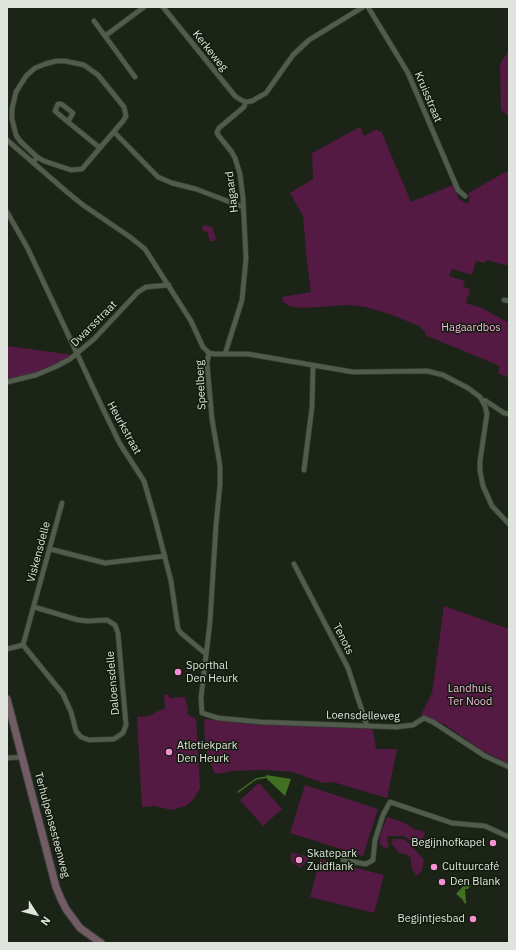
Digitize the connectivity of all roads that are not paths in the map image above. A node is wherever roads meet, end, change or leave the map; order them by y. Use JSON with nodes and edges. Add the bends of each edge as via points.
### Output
{"nodes":[{"id":1,"x":144,"y":7,"type":"edge"},
{"id":2,"x":163,"y":7,"type":"edge"},
{"id":3,"x":363,"y":7,"type":"edge"},
{"id":4,"x":368,"y":7,"type":"edge"},
{"id":5,"x":94,"y":21,"type":"dead end"},
{"id":6,"x":105,"y":36,"type":"junction"},
{"id":7,"x":135,"y":77,"type":"dead end"},
{"id":8,"x":246,"y":102,"type":"junction"},
{"id":9,"x":68,"y":122,"type":"dead end"},
{"id":10,"x":114,"y":132,"type":"junction"},
{"id":11,"x":7,"y":140,"type":"edge"},
{"id":12,"x":100,"y":148,"type":"junction"},
{"id":13,"x":32,"y":152,"type":"junction"},
{"id":14,"x":37,"y":157,"type":"junction"},
{"id":15,"x":27,"y":158,"type":"junction"},
{"id":16,"x":33,"y":163,"type":"junction"},
{"id":17,"x":465,"y":196,"type":"dead end"},
{"id":18,"x":243,"y":207,"type":"junction"},
{"id":19,"x":7,"y":212,"type":"edge"},
{"id":20,"x":169,"y":285,"type":"junction"},
{"id":21,"x":209,"y":353,"type":"junction"},
{"id":22,"x":77,"y":354,"type":"junction"},
{"id":23,"x":225,"y":354,"type":"junction"},
{"id":24,"x":313,"y":366,"type":"junction"},
{"id":25,"x":7,"y":382,"type":"edge"},
{"id":26,"x":482,"y":400,"type":"junction"},
{"id":27,"x":509,"y":414,"type":"edge"},
{"id":28,"x":304,"y":470,"type":"dead end"},
{"id":29,"x":62,"y":503,"type":"dead end"},
{"id":30,"x":509,"y":524,"type":"edge"},
{"id":31,"x":50,"y":549,"type":"junction"},
{"id":32,"x":165,"y":556,"type":"junction"},
{"id":33,"x":294,"y":564,"type":"dead end"},
{"id":34,"x":34,"y":607,"type":"junction"},
{"id":35,"x":23,"y":645,"type":"junction"},
{"id":36,"x":7,"y":649,"type":"edge"},
{"id":37,"x":206,"y":654,"type":"junction"},
{"id":38,"x":7,"y":699,"type":"edge"},
{"id":39,"x":202,"y":713,"type":"joint"},
{"id":40,"x":367,"y":726,"type":"junction"},
{"id":41,"x":22,"y":757,"type":"junction"},
{"id":42,"x":7,"y":758,"type":"edge"},
{"id":43,"x":509,"y":767,"type":"edge"},
{"id":44,"x":509,"y":837,"type":"edge"},
{"id":45,"x":343,"y":860,"type":"dead end"},
{"id":46,"x":100,"y":943,"type":"edge"}],
"edges":[{"from":1,"to":6,"type":"street"},
{"from":2,"to":8,"type":"street","name":"Kerkeweg","via":[[235,96]]},
{"from":3,"to":8,"type":"street","name":"Hagaard","via":[[309,40],[293,55],[266,93],[252,102]]},
{"from":4,"to":17,"type":"street","name":"Kruisstraat","via":[[408,73],[458,190]]},
{"from":5,"to":6,"type":"street"},
{"from":6,"to":7,"type":"street"},
{"from":8,"to":18,"type":"street","name":"Hagaard","via":[[244,107],[217,132],[238,166]]},
{"from":9,"to":12,"type":"street"},
{"from":10,"to":12,"type":"street"},
{"from":10,"to":13,"type":"street","via":[[124,120],[125,110],[102,81],[84,65],[56,61],[40,66],[26,76],[13,101],[12,118],[16,135]]},
{"from":10,"to":18,"type":"street","via":[[158,177]]},
{"from":11,"to":15,"type":"street","name":"Speelberg"},
{"from":12,"to":14,"type":"street","via":[[82,169],[77,170],[52,164]]},
{"from":13,"to":14,"type":"street"},
{"from":13,"to":15,"type":"street"},
{"from":14,"to":16,"type":"street"},
{"from":15,"to":16,"type":"street","name":"Speelberg"},
{"from":16,"to":20,"type":"street","name":"Speelberg","via":[[83,205],[138,243],[151,257]]},
{"from":18,"to":23,"type":"street","name":"Hagaard","via":[[246,260],[244,287]]},
{"from":19,"to":22,"type":"street","name":"Heurkstraat","via":[[28,249]]},
{"from":20,"to":21,"type":"street","name":"Speelberg","via":[[203,347]]},
{"from":20,"to":22,"type":"street","name":"Dwarsstraat","via":[[146,287],[138,292]]},
{"from":21,"to":23,"type":"street"},
{"from":21,"to":37,"type":"street","name":"Speelberg","via":[[207,362],[220,485]]},
{"from":22,"to":25,"type":"street","name":"Dwarsstraat","via":[[36,375]]},
{"from":22,"to":32,"type":"street","name":"Heurkstraat","via":[[120,444],[144,482]]},
{"from":23,"to":24,"type":"street","via":[[248,354]]},
{"from":24,"to":26,"type":"street","via":[[353,372],[427,371],[460,383],[475,392]]},
{"from":24,"to":28,"type":"street","via":[[312,407]]},
{"from":26,"to":27,"type":"street"},
{"from":26,"to":30,"type":"street","via":[[487,414],[480,461],[483,486],[492,506]]},
{"from":29,"to":31,"type":"street","name":"Viskensdelle"},
{"from":31,"to":32,"type":"street","via":[[104,563]]},
{"from":31,"to":34,"type":"street","name":"Viskensdelle"},
{"from":32,"to":37,"type":"street","name":"Heurkstraat","via":[[173,588],[178,629]]},
{"from":33,"to":40,"type":"street","name":"Tenots","via":[[348,668]]},
{"from":34,"to":35,"type":"street"},
{"from":34,"to":35,"type":"street","name":"Daloensdelle","via":[[78,620],[107,620],[115,624],[126,724],[123,733],[114,739],[89,740],[81,737],[76,731],[63,694]]},
{"from":35,"to":36,"type":"street"},
{"from":37,"to":39,"type":"street","name":"Speelberg"},
{"from":38,"to":41,"type":"main road","name":"Terhulpensesteenweg"},
{"from":39,"to":40,"type":"street","name":"Loensdelleweg","via":[[218,718],[261,722]]},
{"from":40,"to":43,"type":"street","name":"Loensdelleweg","via":[[408,726],[426,718],[485,756]]},
{"from":41,"to":42,"type":"street"},
{"from":41,"to":46,"type":"main road","name":"Terhulpensesteenweg","via":[[61,899],[80,928]]},
{"from":44,"to":45,"type":"street","via":[[485,826],[452,823],[390,802],[382,815],[373,860],[366,864]]}]}
